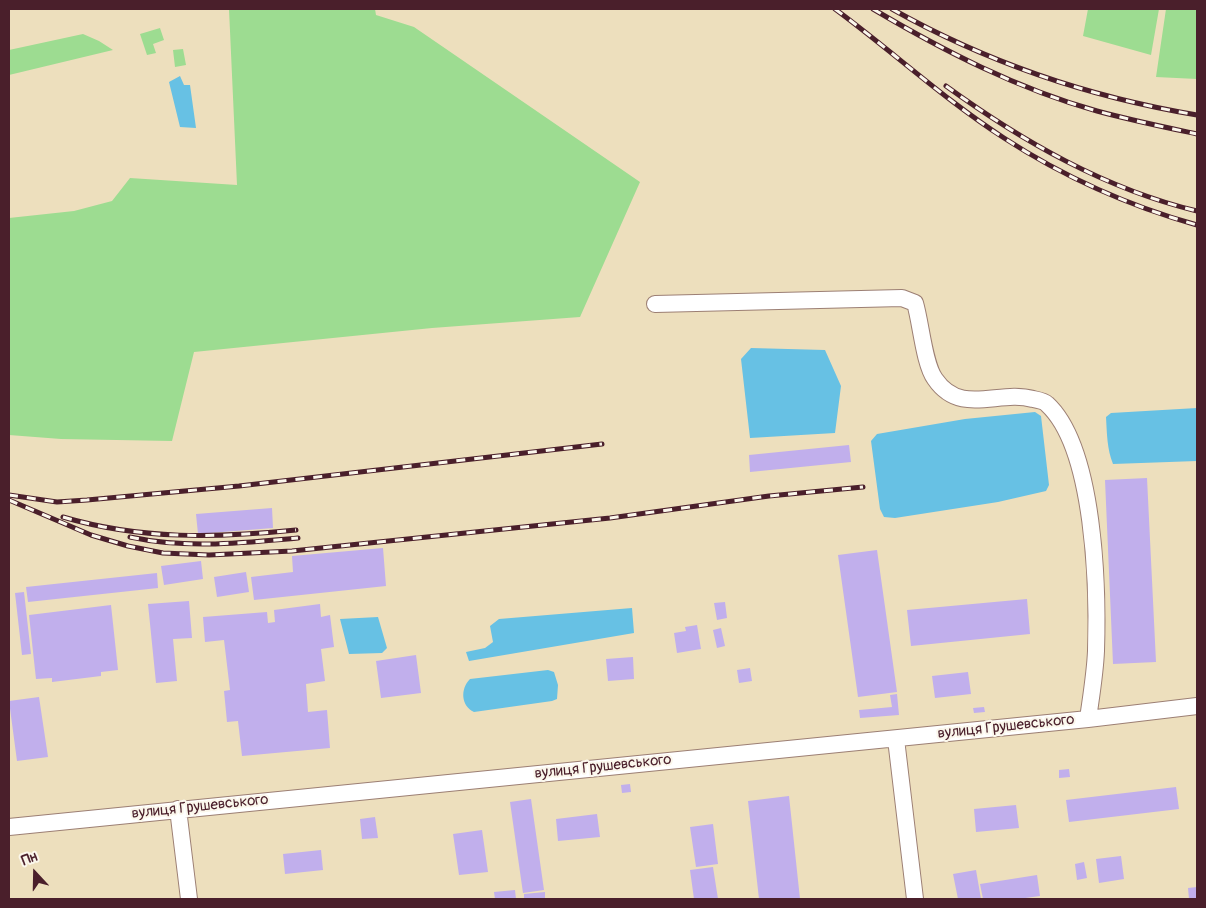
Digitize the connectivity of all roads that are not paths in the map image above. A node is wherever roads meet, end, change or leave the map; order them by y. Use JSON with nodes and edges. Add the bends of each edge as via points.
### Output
{"nodes":[{"id":1,"x":655,"y":304,"type":"dead end"},
{"id":2,"x":1197,"y":706,"type":"edge"},
{"id":3,"x":1088,"y":719,"type":"junction"},
{"id":4,"x":896,"y":738,"type":"junction"},
{"id":5,"x":178,"y":809,"type":"junction"},
{"id":6,"x":9,"y":827,"type":"edge"},
{"id":7,"x":188,"y":899,"type":"edge"},
{"id":8,"x":915,"y":899,"type":"edge"}],
"edges":[{"from":1,"to":3,"type":"street","via":[[902,298],[915,303],[934,379],[951,396],[974,400],[1025,396],[1046,403],[1060,420],[1075,451],[1087,494],[1096,652]]},
{"from":2,"to":3,"type":"street","name":"вулиця Грушевського"},
{"from":3,"to":4,"type":"street","name":"вулиця Грушевського"},
{"from":4,"to":5,"type":"street","name":"вулиця Грушевського"},
{"from":4,"to":8,"type":"street"},
{"from":5,"to":6,"type":"street","name":"вулиця Грушевського"},
{"from":5,"to":7,"type":"street"}]}
